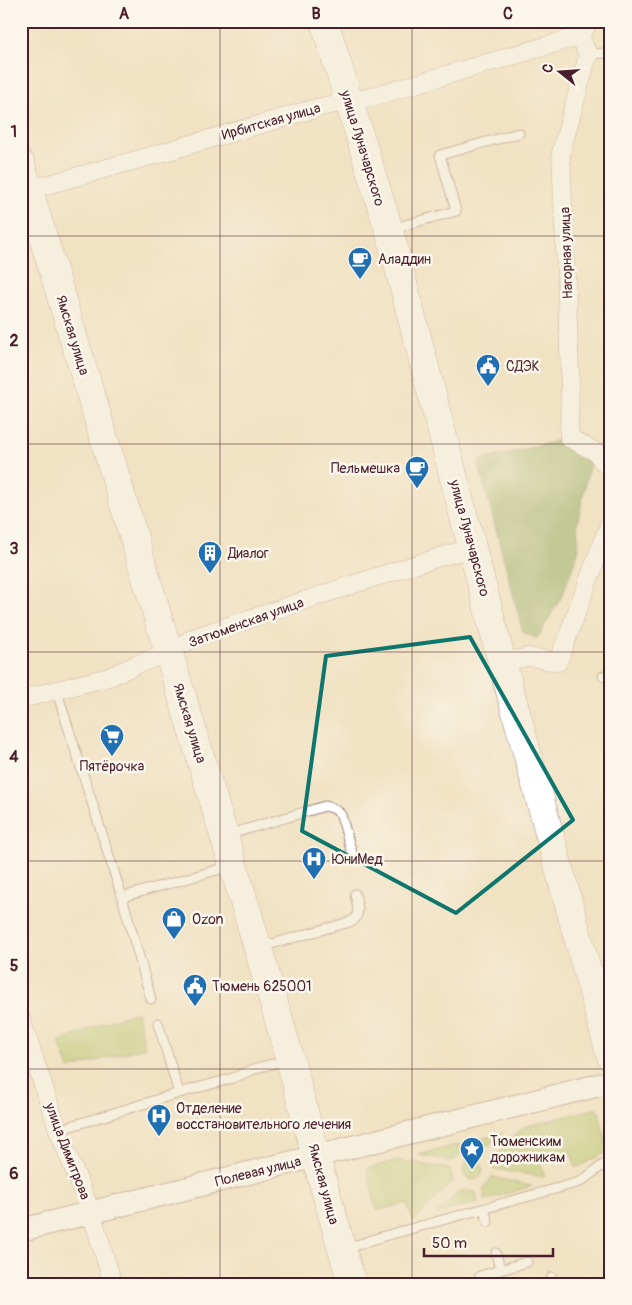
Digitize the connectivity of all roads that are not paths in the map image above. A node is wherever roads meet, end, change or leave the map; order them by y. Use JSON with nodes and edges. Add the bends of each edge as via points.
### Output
{"nodes":[{"id":1,"x":324,"y":21,"type":"edge"},
{"id":2,"x":590,"y":21,"type":"edge"},
{"id":3,"x":580,"y":36,"type":"junction"},
{"id":4,"x":611,"y":52,"type":"edge"},
{"id":5,"x":588,"y":56,"type":"junction"},
{"id":6,"x":348,"y":101,"type":"junction"},
{"id":7,"x":519,"y":133,"type":"dead end"},
{"id":8,"x":21,"y":164,"type":"edge"},
{"id":9,"x":25,"y":190,"type":"edge"},
{"id":10,"x":389,"y":230,"type":"junction"},
{"id":11,"x":611,"y":472,"type":"edge"},
{"id":12,"x":611,"y":520,"type":"edge"},
{"id":13,"x":472,"y":548,"type":"junction"},
{"id":14,"x":169,"y":652,"type":"junction"},
{"id":15,"x":502,"y":662,"type":"junction"},
{"id":16,"x":56,"y":689,"type":"junction"},
{"id":17,"x":21,"y":699,"type":"edge"},
{"id":18,"x":225,"y":836,"type":"junction"},
{"id":19,"x":354,"y":860,"type":"dead end"},
{"id":20,"x":233,"y":865,"type":"junction"},
{"id":21,"x":355,"y":894,"type":"dead end"},
{"id":22,"x":122,"y":897,"type":"junction"},
{"id":23,"x":258,"y":948,"type":"junction"},
{"id":24,"x":599,"y":972,"type":"edge"},
{"id":25,"x":151,"y":999,"type":"dead end"},
{"id":26,"x":21,"y":1019,"type":"edge"},
{"id":27,"x":158,"y":1023,"type":"dead end"},
{"id":28,"x":611,"y":1057,"type":"edge"},
{"id":29,"x":290,"y":1059,"type":"junction"},
{"id":30,"x":611,"y":1082,"type":"edge"},
{"id":31,"x":178,"y":1093,"type":"junction"},
{"id":32,"x":58,"y":1130,"type":"junction"},
{"id":33,"x":316,"y":1156,"type":"junction"},
{"id":34,"x":611,"y":1159,"type":"edge"},
{"id":35,"x":484,"y":1208,"type":"junction"},
{"id":36,"x":91,"y":1212,"type":"junction"},
{"id":37,"x":488,"y":1222,"type":"dead end"},
{"id":38,"x":21,"y":1230,"type":"edge"},
{"id":39,"x":342,"y":1250,"type":"junction"},
{"id":40,"x":496,"y":1253,"type":"dead end"},
{"id":41,"x":527,"y":1262,"type":"dead end"},
{"id":42,"x":500,"y":1270,"type":"junction"},
{"id":43,"x":113,"y":1284,"type":"edge"},
{"id":44,"x":352,"y":1284,"type":"edge"},
{"id":45,"x":477,"y":1284,"type":"edge"}],
"edges":[{"from":1,"to":6,"type":"main road","name":"улица Луначарского"},
{"from":2,"to":3,"type":"street"},
{"from":3,"to":5,"type":"street"},
{"from":3,"to":6,"type":"street","name":"Ирбитская улица"},
{"from":4,"to":5,"type":"lane"},
{"from":5,"to":11,"type":"street","name":"Нагорная улица","via":[[561,152],[570,372],[569,438],[596,452]]},
{"from":6,"to":9,"type":"street","name":"Ирбитская улица"},
{"from":6,"to":10,"type":"main road","name":"улица Луначарского"},
{"from":7,"to":10,"type":"lane","via":[[440,155],[456,211]]},
{"from":8,"to":9,"type":"main road","name":"Ямская улица"},
{"from":9,"to":14,"type":"main road","name":"Ямская улица"},
{"from":10,"to":13,"type":"main road","name":"улица Луначарского"},
{"from":12,"to":15,"type":"street","via":[[563,663],[529,657]]},
{"from":13,"to":14,"type":"street","name":"Затюменская улица","via":[[242,621],[193,638]]},
{"from":13,"to":15,"type":"main road","name":"улица Луначарского"},
{"from":14,"to":16,"type":"street","name":"Затюменская улица","via":[[109,677]]},
{"from":14,"to":18,"type":"main road","name":"Ямская улица"},
{"from":15,"to":24,"type":"main road","name":"улица Луначарского"},
{"from":16,"to":17,"type":"street","name":"Затюменская улица"},
{"from":16,"to":22,"type":"lane"},
{"from":18,"to":19,"type":"lane","via":[[325,806],[341,815]]},
{"from":18,"to":20,"type":"main road","name":"Ямская улица"},
{"from":20,"to":22,"type":"lane"},
{"from":20,"to":23,"type":"main road","name":"Ямская улица"},
{"from":21,"to":23,"type":"lane","via":[[359,911],[353,921]]},
{"from":22,"to":25,"type":"lane"},
{"from":23,"to":29,"type":"main road","name":"Ямская улица"},
{"from":24,"to":28,"type":"main road","name":"улица Луначарского"},
{"from":26,"to":32,"type":"street","name":"улица Димитрова"},
{"from":27,"to":31,"type":"lane"},
{"from":29,"to":31,"type":"lane"},
{"from":29,"to":33,"type":"main road","name":"Ямская улица"},
{"from":30,"to":33,"type":"street","name":"Полевая улица"},
{"from":31,"to":32,"type":"lane"},
{"from":32,"to":36,"type":"street","name":"улица Димитрова"},
{"from":33,"to":36,"type":"street","name":"Полевая улица"},
{"from":33,"to":39,"type":"main road","name":"Ямская улица"},
{"from":34,"to":35,"type":"lane","via":[[580,1182]]},
{"from":35,"to":37,"type":"lane"},
{"from":35,"to":39,"type":"lane"},
{"from":36,"to":38,"type":"street","name":"Полевая улица"},
{"from":36,"to":43,"type":"street","name":"улица Димитрова"},
{"from":39,"to":44,"type":"main road","name":"Ямская улица"},
{"from":40,"to":42,"type":"lane"},
{"from":41,"to":42,"type":"lane"},
{"from":42,"to":45,"type":"lane","via":[[480,1276]]}]}
